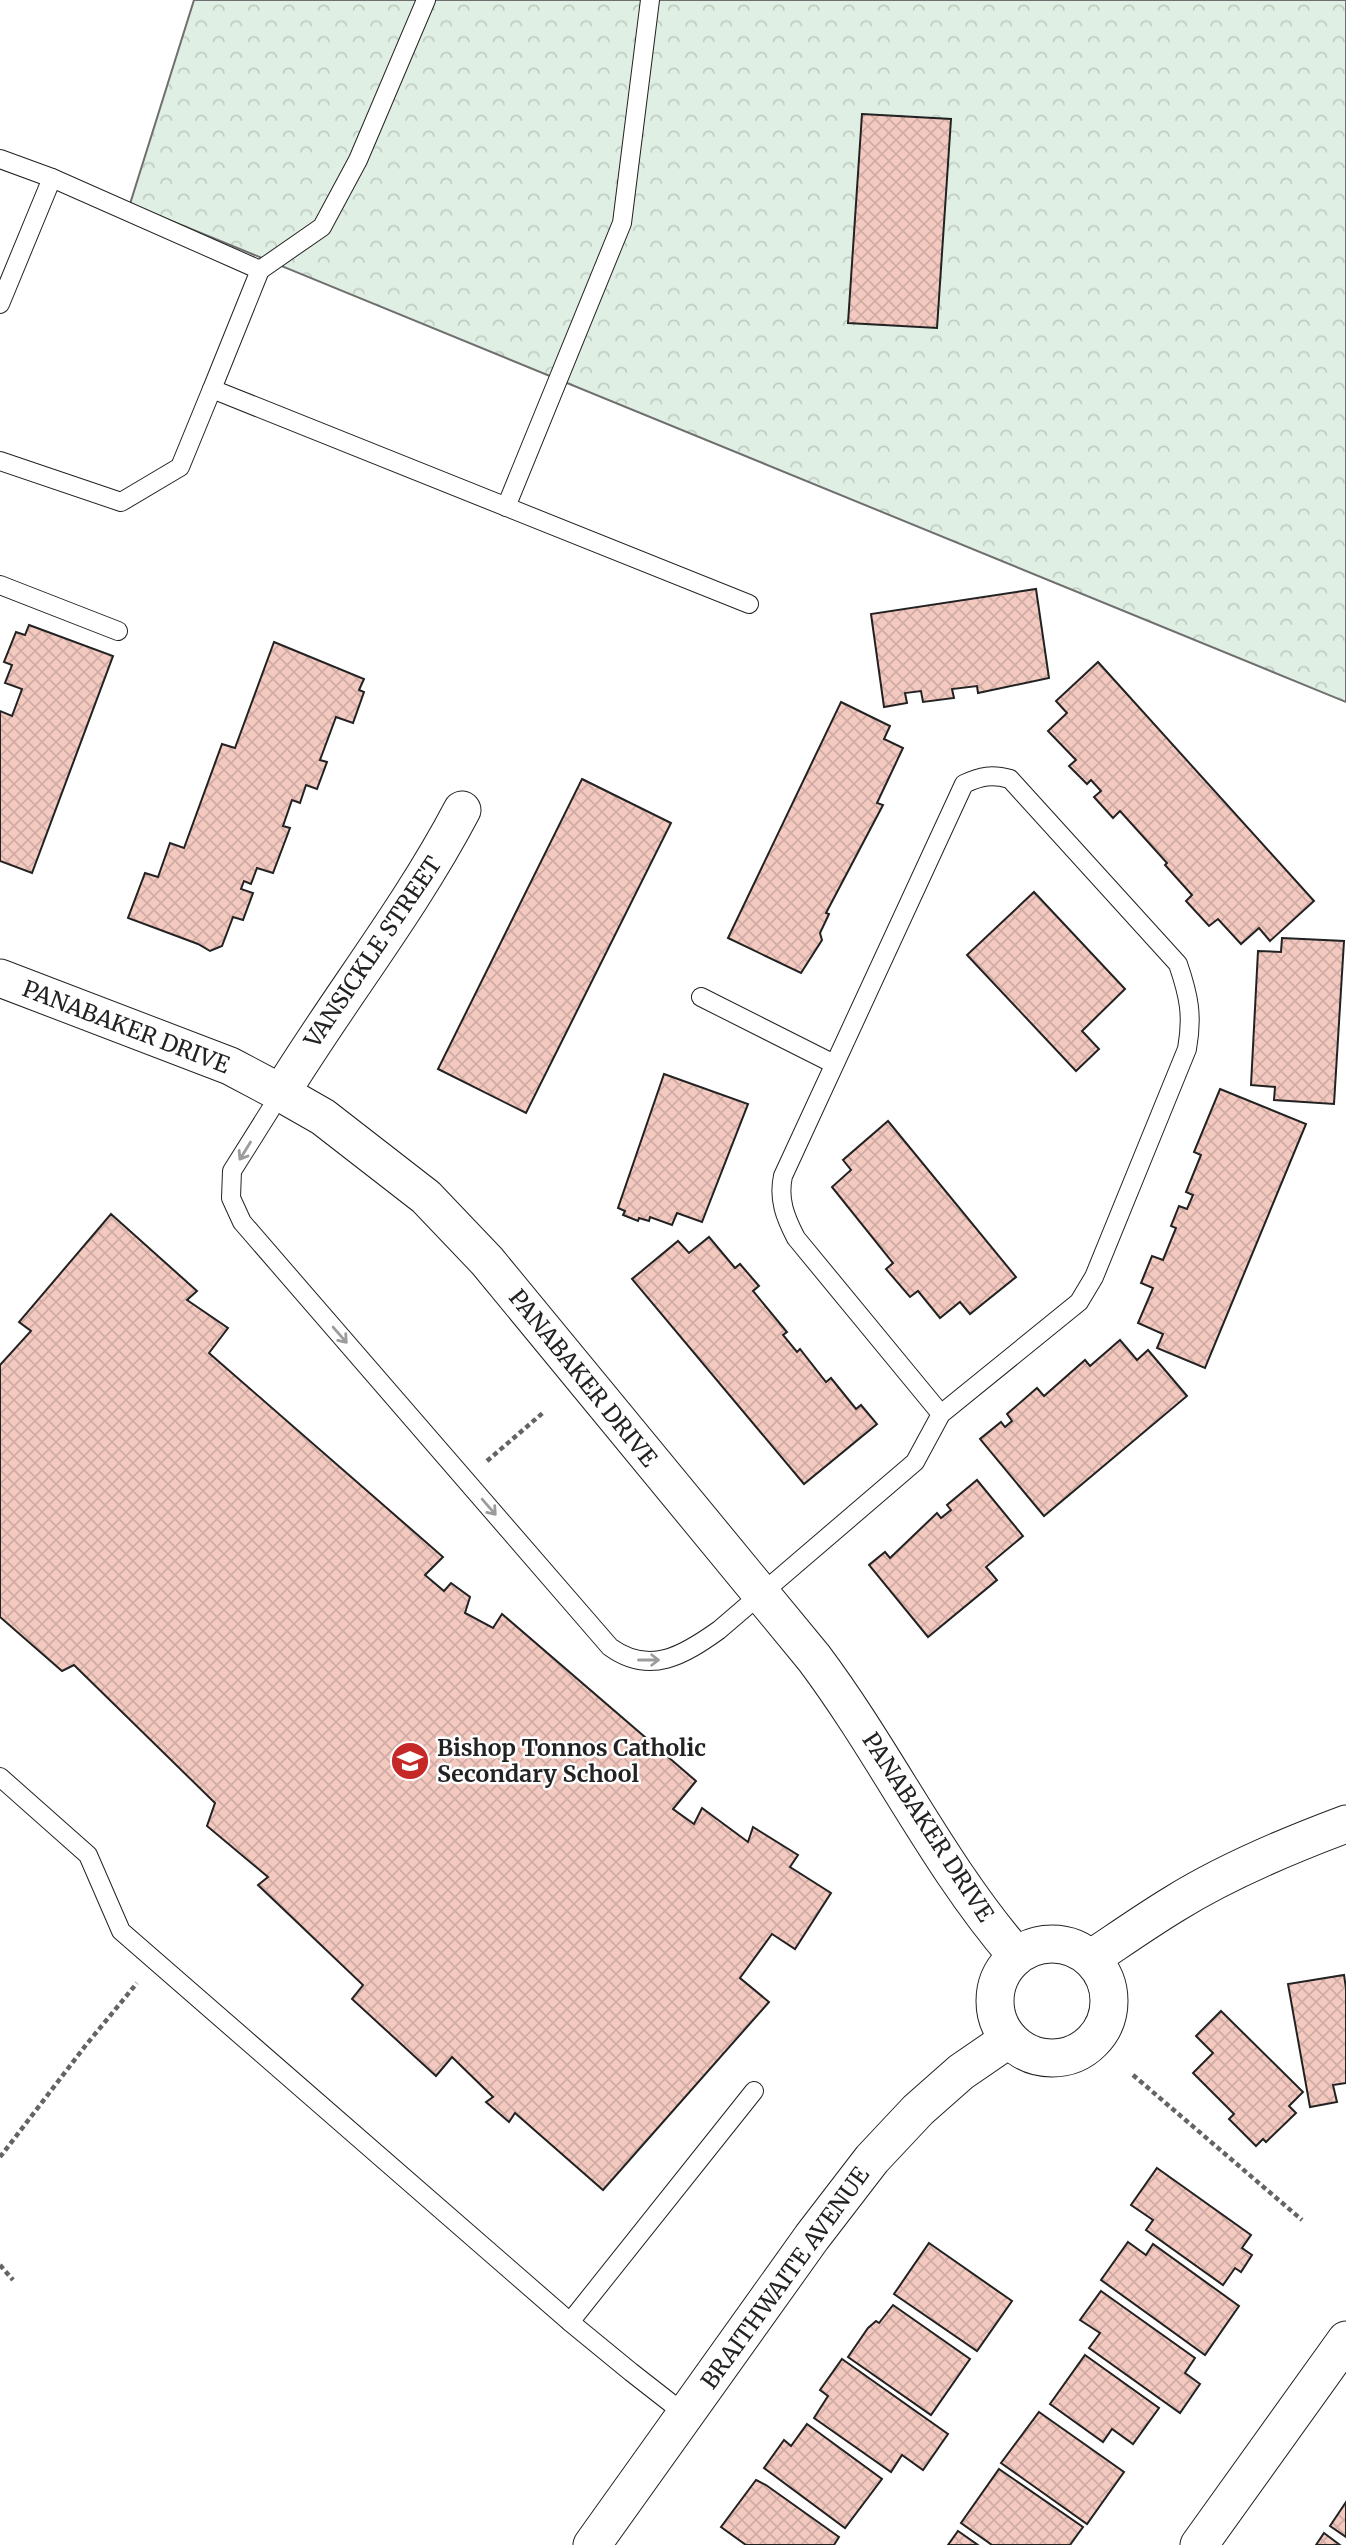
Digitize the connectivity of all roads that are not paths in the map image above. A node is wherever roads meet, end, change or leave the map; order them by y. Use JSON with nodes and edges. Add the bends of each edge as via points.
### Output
{"nodes":[{"id":1,"x":426,"y":0,"type":"edge"},
{"id":2,"x":650,"y":0,"type":"edge"},
{"id":3,"x":0,"y":159,"type":"edge"},
{"id":4,"x":52,"y":178,"type":"junction"},
{"id":5,"x":260,"y":270,"type":"junction"},
{"id":6,"x":0,"y":304,"type":"edge"},
{"id":7,"x":212,"y":389,"type":"junction"},
{"id":8,"x":0,"y":461,"type":"edge"},
{"id":9,"x":506,"y":507,"type":"junction"},
{"id":10,"x":0,"y":585,"type":"edge"},
{"id":11,"x":749,"y":604,"type":"dead end"},
{"id":12,"x":118,"y":631,"type":"dead end"},
{"id":13,"x":462,"y":810,"type":"dead end"},
{"id":14,"x":0,"y":978,"type":"edge"},
{"id":15,"x":701,"y":997,"type":"dead end"},
{"id":16,"x":834,"y":1064,"type":"junction"},
{"id":17,"x":281,"y":1093,"type":"junction"},
{"id":18,"x":941,"y":1414,"type":"junction"},
{"id":19,"x":761,"y":1593,"type":"junction"},
{"id":20,"x":0,"y":1777,"type":"edge"},
{"id":21,"x":1346,"y":1824,"type":"edge"},
{"id":22,"x":1016,"y":1955,"type":"junction"},
{"id":23,"x":1092,"y":1958,"type":"junction"},
{"id":24,"x":1009,"y":2039,"type":"junction"},
{"id":25,"x":754,"y":2091,"type":"dead end"},
{"id":26,"x":570,"y":2322,"type":"junction"},
{"id":27,"x":1346,"y":2340,"type":"edge"},
{"id":28,"x":686,"y":2415,"type":"junction"},
{"id":29,"x":592,"y":2545,"type":"edge"},
{"id":30,"x":1199,"y":2545,"type":"edge"}],
"edges":[{"from":1,"to":5,"type":"lane","via":[[358,160],[322,227]]},
{"from":2,"to":9,"type":"lane","via":[[622,223]]},
{"from":3,"to":4,"type":"lane"},
{"from":4,"to":5,"type":"lane"},
{"from":4,"to":6,"type":"lane"},
{"from":5,"to":7,"type":"lane"},
{"from":7,"to":8,"type":"lane","via":[[180,467],[121,502]]},
{"from":7,"to":9,"type":"lane"},
{"from":9,"to":11,"type":"lane"},
{"from":10,"to":12,"type":"lane"},
{"from":13,"to":17,"type":"street","name":"VANSICKLE STREET","via":[[435,861]]},
{"from":14,"to":17,"type":"street","name":"PANABAKER DRIVE","via":[[230,1066]]},
{"from":15,"to":16,"type":"lane"},
{"from":16,"to":18,"type":"lane","via":[[783,1176],[782,1210],[796,1238]]},
{"from":16,"to":18,"type":"lane","via":[[964,784],[980,777],[1010,779],[1165,948],[1178,964],[1187,991],[1192,1023],[1187,1049],[1094,1277],[1079,1302]]},
{"from":17,"to":19,"type":"street","name":"PANABAKER DRIVE","via":[[323,1117],[386,1164],[455,1225]]},
{"from":17,"to":19,"type":"lane","one_way":true,"via":[[232,1171],[231,1198],[242,1222],[610,1647],[640,1661],[666,1659],[691,1650]]},
{"from":18,"to":19,"type":"lane","via":[[915,1462]]},
{"from":19,"to":22,"type":"street","name":"PANABAKER DRIVE","via":[[845,1700],[982,1916]]},
{"from":20,"to":26,"type":"lane","via":[[89,1854],[121,1931]]},
{"from":21,"to":23,"type":"street","via":[[1240,1869],[1175,1903]]},
{"from":22,"to":23,"type":"street","via":[[1049,1943],[1066,1945]]},
{"from":22,"to":24,"type":"street","via":[[996,1987],[994,2005]]},
{"from":23,"to":24,"type":"street","via":[[1107,1982],[1110,2005],[1104,2026],[1090,2044],[1058,2059],[1023,2051]]},
{"from":24,"to":28,"type":"street","name":"BRAITHWAITE AVENUE","via":[[918,2110],[872,2159]]},
{"from":25,"to":26,"type":"lane"},
{"from":26,"to":28,"type":"lane"},
{"from":27,"to":30,"type":"street"},
{"from":28,"to":29,"type":"street","name":"BRAITHWAITE AVENUE"}]}
